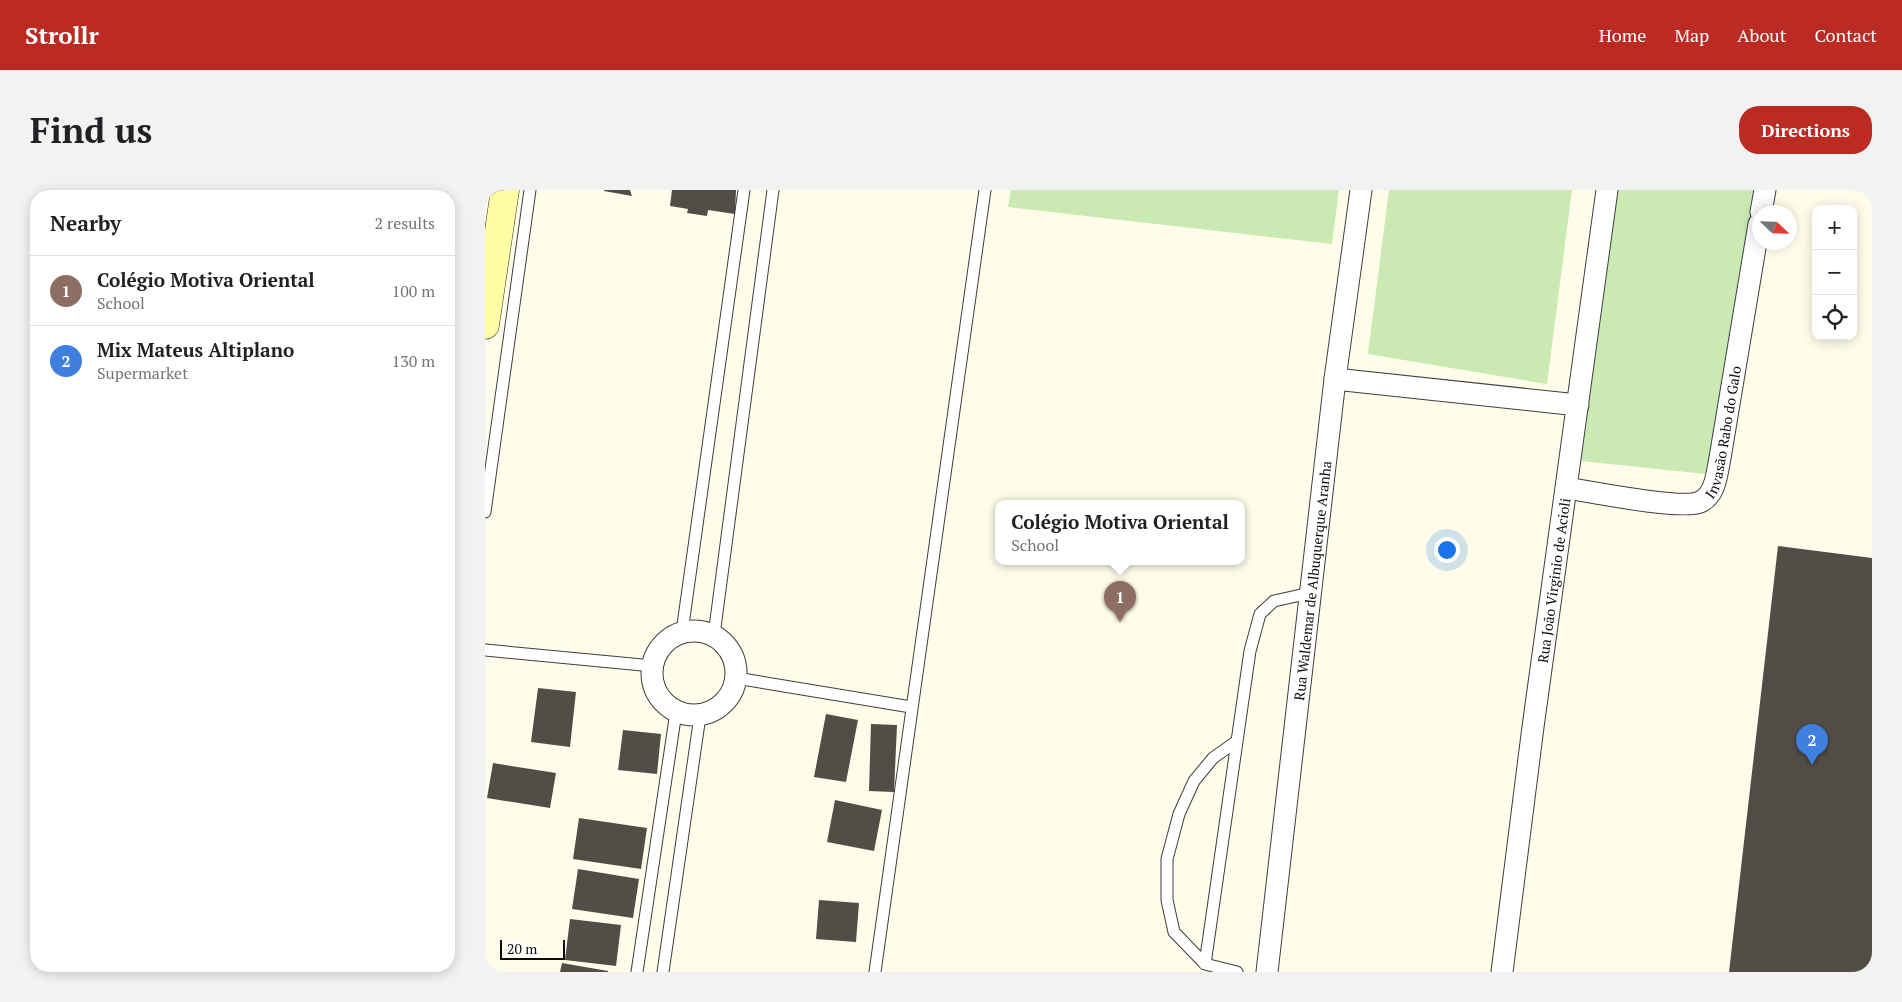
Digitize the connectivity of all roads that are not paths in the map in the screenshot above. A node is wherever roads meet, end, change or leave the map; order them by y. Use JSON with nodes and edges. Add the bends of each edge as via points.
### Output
{"nodes":[{"id":1,"x":505,"y":190,"type":"edge"},
{"id":2,"x":530,"y":190,"type":"edge"},
{"id":3,"x":744,"y":190,"type":"edge"},
{"id":4,"x":773,"y":190,"type":"edge"},
{"id":5,"x":985,"y":190,"type":"edge"},
{"id":6,"x":1361,"y":190,"type":"edge"},
{"id":7,"x":1607,"y":190,"type":"edge"},
{"id":8,"x":1765,"y":190,"type":"edge"},
{"id":9,"x":1762,"y":205,"type":"edge"},
{"id":10,"x":1755,"y":250,"type":"edge"},
{"id":11,"x":485,"y":324,"type":"edge"},
{"id":12,"x":1335,"y":379,"type":"junction"},
{"id":13,"x":1578,"y":405,"type":"junction"},
{"id":14,"x":1567,"y":488,"type":"junction"},
{"id":15,"x":485,"y":512,"type":"edge"},
{"id":16,"x":1310,"y":592,"type":"junction"},
{"id":17,"x":682,"y":632,"type":"junction"},
{"id":18,"x":714,"y":635,"type":"junction"},
{"id":19,"x":485,"y":650,"type":"edge"},
{"id":20,"x":653,"y":666,"type":"junction"},
{"id":21,"x":736,"y":678,"type":"junction"},
{"id":22,"x":911,"y":707,"type":"junction"},
{"id":23,"x":676,"y":712,"type":"junction"},
{"id":24,"x":700,"y":716,"type":"junction"},
{"id":25,"x":1237,"y":741,"type":"junction"},
{"id":26,"x":1205,"y":964,"type":"junction"},
{"id":27,"x":637,"y":972,"type":"edge"},
{"id":28,"x":663,"y":972,"type":"edge"},
{"id":29,"x":875,"y":972,"type":"edge"},
{"id":30,"x":1237,"y":972,"type":"edge"},
{"id":31,"x":1267,"y":972,"type":"edge"},
{"id":32,"x":1502,"y":972,"type":"edge"}],
"edges":[{"from":1,"to":11,"type":"main road"},
{"from":2,"to":15,"type":"lane"},
{"from":3,"to":17,"type":"lane"},
{"from":4,"to":18,"type":"lane"},
{"from":5,"to":22,"type":"lane"},
{"from":6,"to":12,"type":"street","name":"Rua Waldemar de Albuquerque Aranha"},
{"from":7,"to":13,"type":"street","name":"Rua João Virginio de Acioli"},
{"from":8,"to":9,"type":"street"},
{"from":10,"to":14,"type":"street","name":"Invasão Rabo do Galo","via":[[1715,485],[1709,495],[1701,502],[1689,504]]},
{"from":12,"to":13,"type":"street"},
{"from":12,"to":16,"type":"street","name":"Rua Waldemar de Albuquerque Aranha"},
{"from":13,"to":14,"type":"street","name":"Rua João Virginio de Acioli"},
{"from":14,"to":32,"type":"street","name":"Rua João Virginio de Acioli"},
{"from":16,"to":25,"type":"lane","via":[[1274,601],[1260,614],[1249,651]]},
{"from":16,"to":31,"type":"street","name":"Rua Waldemar de Albuquerque Aranha"},
{"from":17,"to":18,"type":"street"},
{"from":17,"to":20,"type":"street","via":[[663,645]]},
{"from":18,"to":21,"type":"street","via":[[734,658]]},
{"from":19,"to":20,"type":"lane"},
{"from":20,"to":23,"type":"street","via":[[657,693]]},
{"from":21,"to":22,"type":"lane"},
{"from":21,"to":24,"type":"street","via":[[733,692],[724,703]]},
{"from":22,"to":29,"type":"lane"},
{"from":23,"to":24,"type":"street"},
{"from":23,"to":27,"type":"lane"},
{"from":24,"to":28,"type":"lane"},
{"from":25,"to":26,"type":"lane"},
{"from":25,"to":26,"type":"lane","via":[[1213,758],[1194,781],[1179,814],[1167,859],[1167,900],[1174,932]]},
{"from":26,"to":30,"type":"lane"}]}
